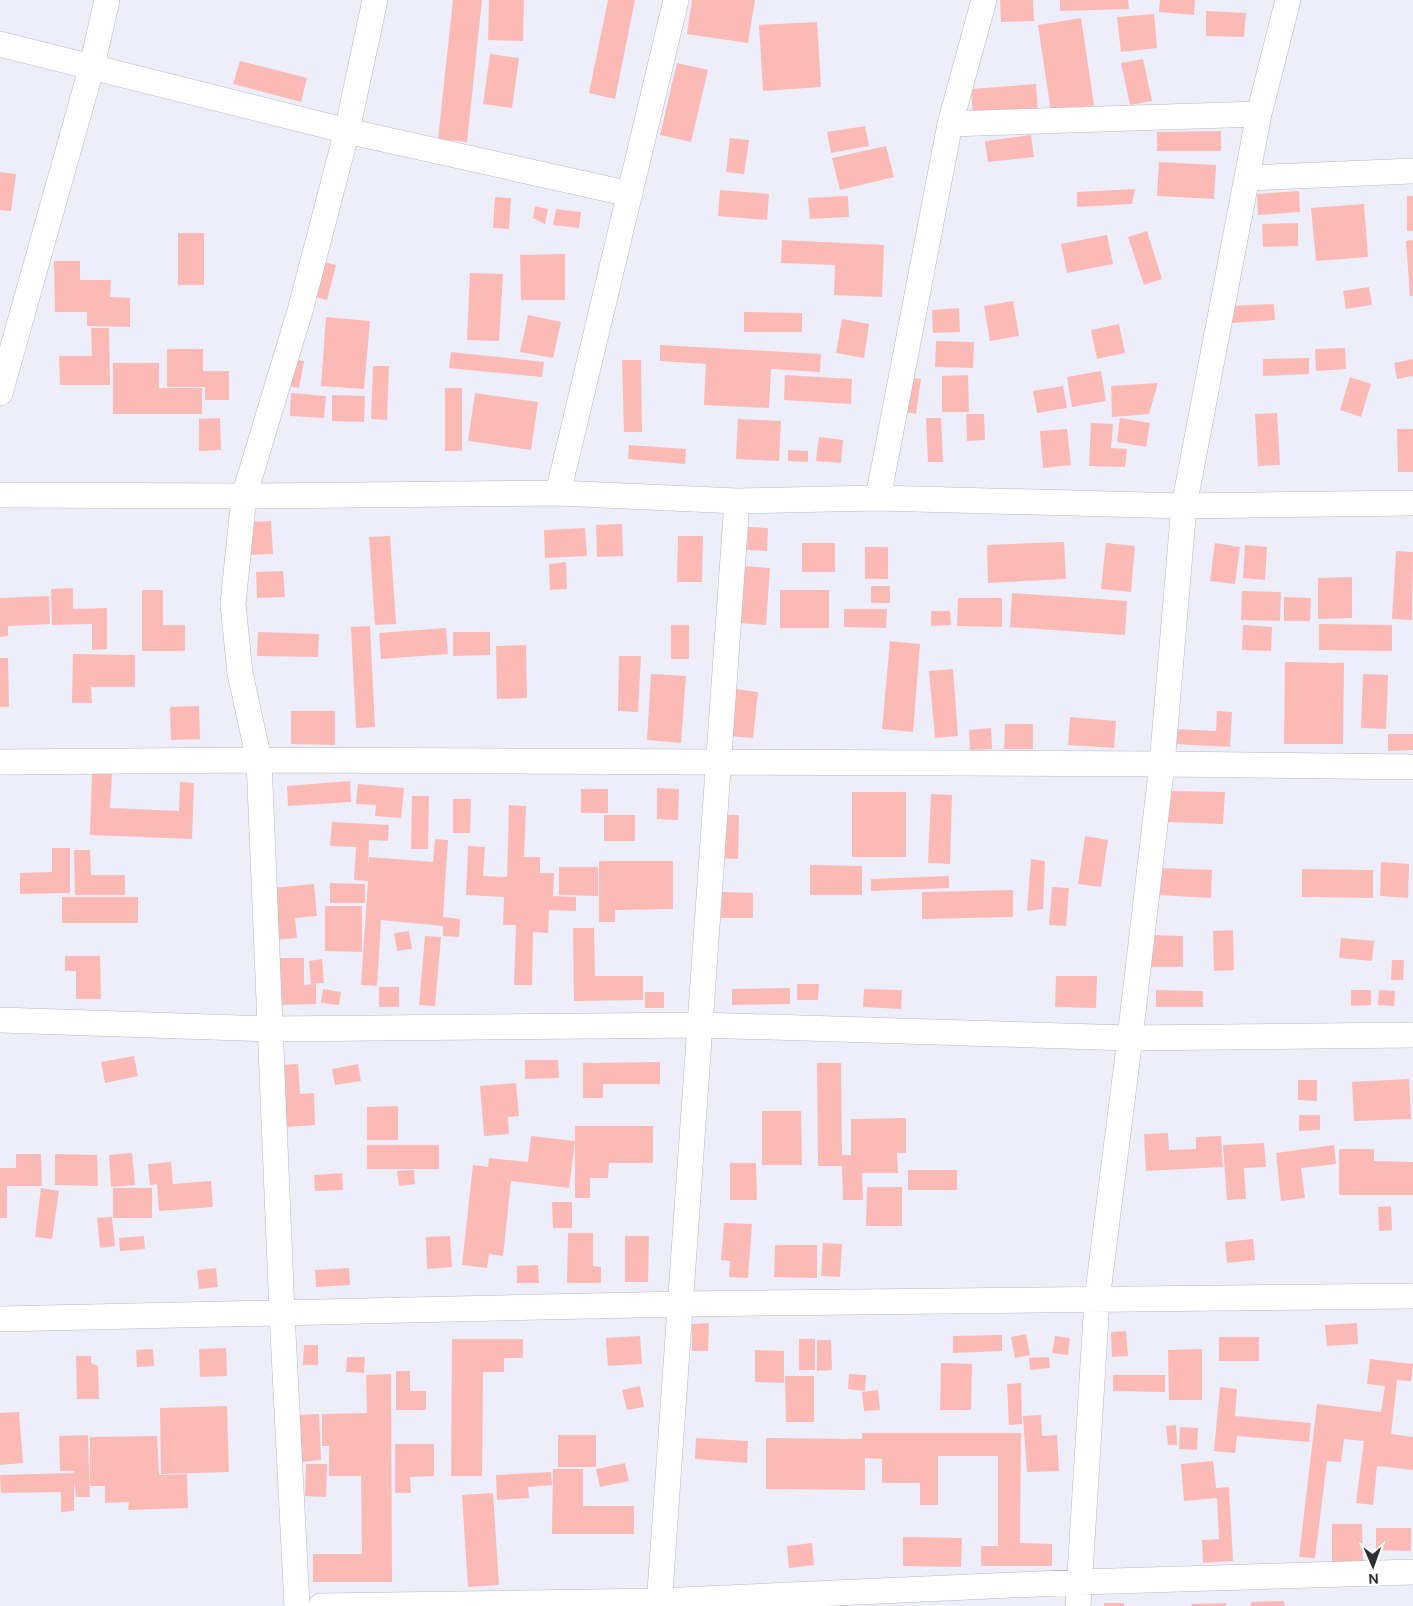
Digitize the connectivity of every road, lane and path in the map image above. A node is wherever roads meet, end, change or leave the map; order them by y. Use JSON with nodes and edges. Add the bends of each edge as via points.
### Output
{"nodes":[{"id":1,"x":106,"y":0,"type":"edge"},
{"id":2,"x":375,"y":0,"type":"edge"},
{"id":3,"x":676,"y":0,"type":"edge"},
{"id":4,"x":984,"y":0,"type":"edge"},
{"id":5,"x":1288,"y":0,"type":"edge"},
{"id":6,"x":0,"y":44,"type":"edge"},
{"id":7,"x":92,"y":66,"type":"junction"},
{"id":8,"x":1259,"y":114,"type":"junction"},
{"id":9,"x":950,"y":124,"type":"junction"},
{"id":10,"x":347,"y":131,"type":"junction"},
{"id":11,"x":1413,"y":171,"type":"edge"},
{"id":12,"x":1248,"y":178,"type":"junction"},
{"id":13,"x":630,"y":194,"type":"junction"},
{"id":14,"x":0,"y":394,"type":"edge"},
{"id":15,"x":558,"y":493,"type":"junction"},
{"id":16,"x":0,"y":495,"type":"edge"},
{"id":17,"x":244,"y":496,"type":"junction"},
{"id":18,"x":878,"y":498,"type":"junction"},
{"id":19,"x":737,"y":500,"type":"junction"},
{"id":20,"x":1413,"y":503,"type":"edge"},
{"id":21,"x":1184,"y":506,"type":"junction"},
{"id":22,"x":259,"y":760,"type":"junction"},
{"id":23,"x":0,"y":762,"type":"edge"},
{"id":24,"x":719,"y":762,"type":"junction"},
{"id":25,"x":1162,"y":764,"type":"junction"},
{"id":26,"x":1413,"y":767,"type":"edge"},
{"id":27,"x":0,"y":1020,"type":"edge"},
{"id":28,"x":701,"y":1025,"type":"junction"},
{"id":29,"x":270,"y":1028,"type":"junction"},
{"id":30,"x":1413,"y":1035,"type":"edge"},
{"id":31,"x":1130,"y":1038,"type":"junction"},
{"id":32,"x":1413,"y":1296,"type":"edge"},
{"id":33,"x":1097,"y":1300,"type":"junction"},
{"id":34,"x":681,"y":1304,"type":"junction"},
{"id":35,"x":282,"y":1313,"type":"junction"},
{"id":36,"x":0,"y":1319,"type":"edge"},
{"id":37,"x":1413,"y":1572,"type":"edge"},
{"id":38,"x":1079,"y":1594,"type":"edge"},
{"id":39,"x":659,"y":1603,"type":"edge"},
{"id":40,"x":297,"y":1606,"type":"edge"},
{"id":41,"x":321,"y":1606,"type":"edge"}],
"edges":[{"from":1,"to":7,"type":"street"},
{"from":2,"to":10,"type":"street"},
{"from":3,"to":13,"type":"street"},
{"from":4,"to":9,"type":"street"},
{"from":5,"to":8,"type":"street"},
{"from":6,"to":7,"type":"street"},
{"from":7,"to":10,"type":"street"},
{"from":7,"to":14,"type":"street"},
{"from":8,"to":9,"type":"street"},
{"from":8,"to":12,"type":"street"},
{"from":9,"to":18,"type":"street"},
{"from":10,"to":13,"type":"street"},
{"from":10,"to":17,"type":"street","via":[[300,311]]},
{"from":11,"to":12,"type":"street"},
{"from":12,"to":21,"type":"street"},
{"from":13,"to":15,"type":"street"},
{"from":15,"to":17,"type":"street"},
{"from":15,"to":19,"type":"street"},
{"from":16,"to":17,"type":"street"},
{"from":17,"to":22,"type":"street","via":[[233,604],[240,673]]},
{"from":18,"to":19,"type":"street"},
{"from":18,"to":21,"type":"street"},
{"from":19,"to":24,"type":"street"},
{"from":20,"to":21,"type":"street"},
{"from":21,"to":25,"type":"street"},
{"from":22,"to":23,"type":"street"},
{"from":22,"to":24,"type":"street"},
{"from":22,"to":29,"type":"street"},
{"from":24,"to":25,"type":"street"},
{"from":24,"to":28,"type":"street"},
{"from":25,"to":26,"type":"street"},
{"from":25,"to":31,"type":"street"},
{"from":27,"to":29,"type":"street"},
{"from":28,"to":29,"type":"street"},
{"from":28,"to":31,"type":"street"},
{"from":28,"to":34,"type":"street"},
{"from":29,"to":35,"type":"street"},
{"from":30,"to":31,"type":"street"},
{"from":31,"to":33,"type":"street"},
{"from":32,"to":33,"type":"street"},
{"from":33,"to":34,"type":"street"},
{"from":33,"to":38,"type":"street"},
{"from":34,"to":35,"type":"street"},
{"from":34,"to":39,"type":"street"},
{"from":35,"to":36,"type":"street"},
{"from":35,"to":40,"type":"street"},
{"from":37,"to":38,"type":"street"},
{"from":38,"to":39,"type":"street"},
{"from":39,"to":41,"type":"street"}]}
